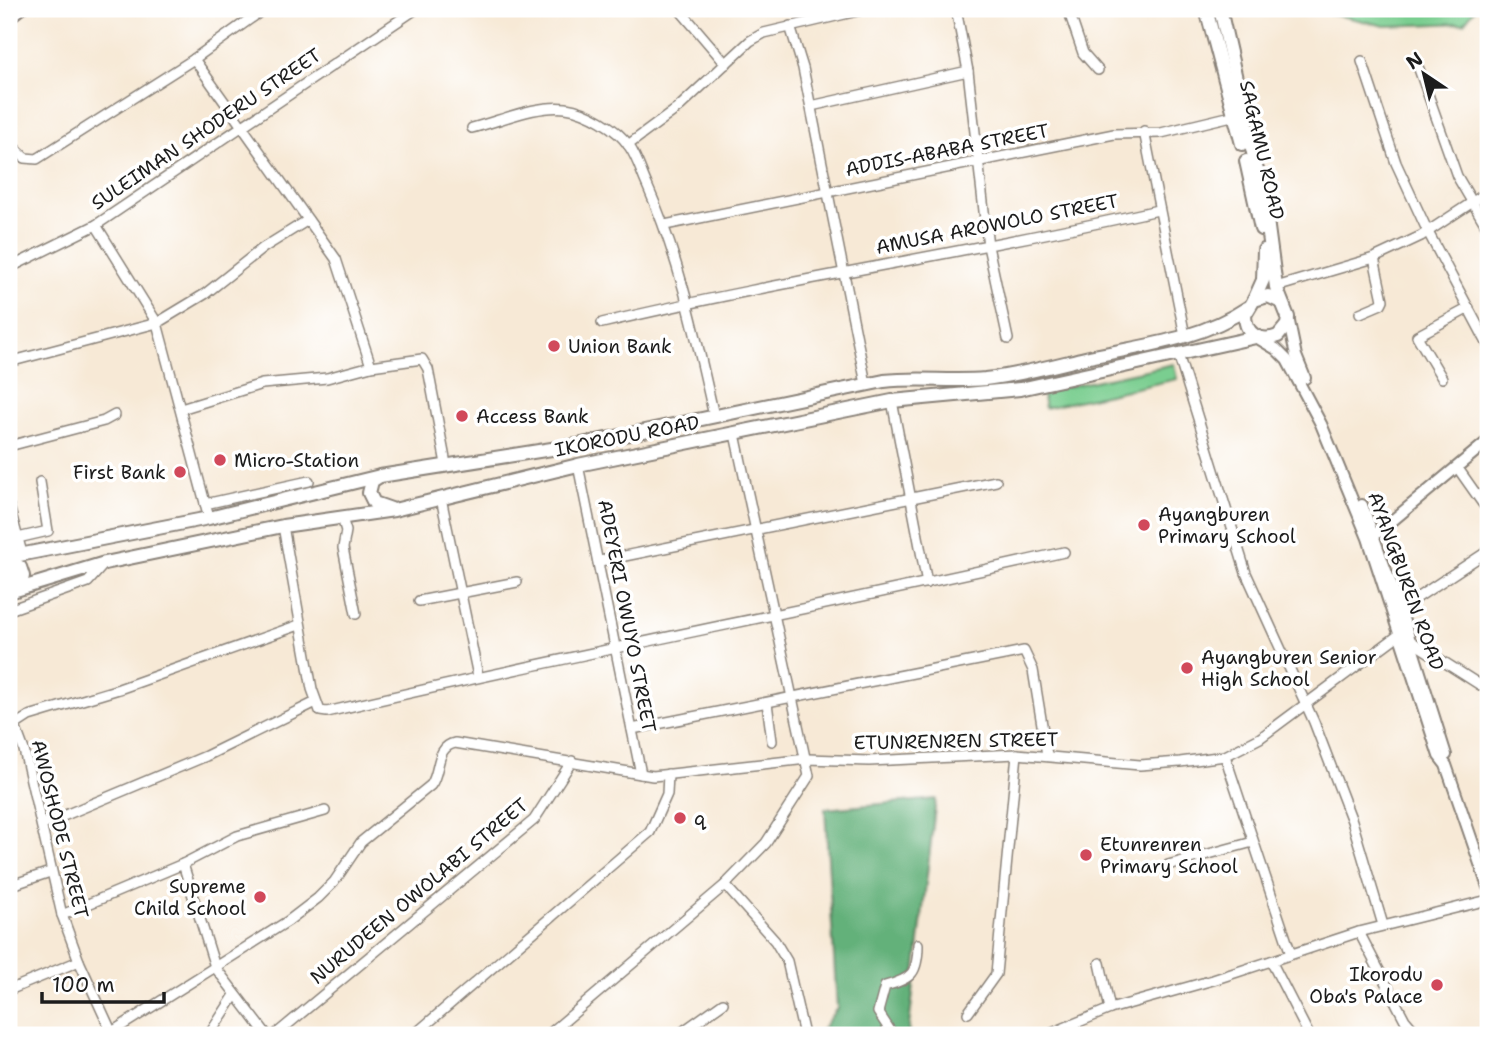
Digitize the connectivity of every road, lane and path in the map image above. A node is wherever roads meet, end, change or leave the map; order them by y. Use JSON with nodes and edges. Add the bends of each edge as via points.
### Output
{"nodes":[{"id":1,"x":22,"y":9,"type":"edge"},
{"id":2,"x":264,"y":9,"type":"edge"},
{"id":3,"x":416,"y":9,"type":"edge"},
{"id":4,"x":679,"y":9,"type":"edge"},
{"id":5,"x":866,"y":9,"type":"edge"},
{"id":6,"x":956,"y":9,"type":"edge"},
{"id":7,"x":1068,"y":9,"type":"edge"},
{"id":8,"x":1206,"y":9,"type":"edge"},
{"id":9,"x":1220,"y":9,"type":"edge"},
{"id":10,"x":9,"y":19,"type":"edge"},
{"id":11,"x":790,"y":26,"type":"junction"},
{"id":12,"x":194,"y":59,"type":"junction"},
{"id":13,"x":1362,"y":61,"type":"dead end"},
{"id":14,"x":726,"y":64,"type":"junction"},
{"id":15,"x":1419,"y":69,"type":"dead end"},
{"id":16,"x":968,"y":71,"type":"junction"},
{"id":17,"x":1098,"y":71,"type":"dead end"},
{"id":18,"x":811,"y":106,"type":"junction"},
{"id":19,"x":1236,"y":115,"type":"junction"},
{"id":20,"x":243,"y":125,"type":"junction"},
{"id":21,"x":472,"y":128,"type":"dead end"},
{"id":22,"x":1144,"y":131,"type":"junction"},
{"id":23,"x":9,"y":143,"type":"edge"},
{"id":24,"x":628,"y":145,"type":"junction"},
{"id":25,"x":978,"y":163,"type":"junction"},
{"id":26,"x":826,"y":191,"type":"junction"},
{"id":27,"x":1488,"y":192,"type":"edge"},
{"id":28,"x":1472,"y":203,"type":"junction"},
{"id":29,"x":1158,"y":209,"type":"junction"},
{"id":30,"x":307,"y":219,"type":"junction"},
{"id":31,"x":96,"y":225,"type":"junction"},
{"id":32,"x":665,"y":225,"type":"junction"},
{"id":33,"x":1488,"y":229,"type":"edge"},
{"id":34,"x":1428,"y":232,"type":"junction"},
{"id":35,"x":988,"y":246,"type":"junction"},
{"id":36,"x":1374,"y":258,"type":"junction"},
{"id":37,"x":9,"y":268,"type":"edge"},
{"id":38,"x":843,"y":271,"type":"junction"},
{"id":39,"x":1276,"y":287,"type":"junction"},
{"id":40,"x":1281,"y":302,"type":"junction"},
{"id":41,"x":688,"y":304,"type":"junction"},
{"id":42,"x":1250,"y":304,"type":"junction"},
{"id":43,"x":1469,"y":308,"type":"junction"},
{"id":44,"x":1360,"y":313,"type":"dead end"},
{"id":45,"x":1288,"y":317,"type":"junction"},
{"id":46,"x":157,"y":323,"type":"junction"},
{"id":47,"x":602,"y":323,"type":"dead end"},
{"id":48,"x":1185,"y":336,"type":"junction"},
{"id":49,"x":1256,"y":337,"type":"junction"},
{"id":50,"x":1008,"y":338,"type":"dead end"},
{"id":51,"x":1488,"y":345,"type":"edge"},
{"id":52,"x":1178,"y":354,"type":"junction"},
{"id":53,"x":9,"y":362,"type":"edge"},
{"id":54,"x":372,"y":366,"type":"junction"},
{"id":55,"x":1301,"y":376,"type":"junction"},
{"id":56,"x":1442,"y":378,"type":"dead end"},
{"id":57,"x":866,"y":384,"type":"junction"},
{"id":58,"x":892,"y":401,"type":"junction"},
{"id":59,"x":181,"y":409,"type":"junction"},
{"id":60,"x":115,"y":415,"type":"dead end"},
{"id":61,"x":714,"y":416,"type":"junction"},
{"id":62,"x":735,"y":434,"type":"junction"},
{"id":63,"x":1488,"y":441,"type":"edge"},
{"id":64,"x":9,"y":446,"type":"edge"},
{"id":65,"x":446,"y":464,"type":"junction"},
{"id":66,"x":578,"y":465,"type":"junction"},
{"id":67,"x":1457,"y":467,"type":"junction"},
{"id":68,"x":380,"y":476,"type":"junction"},
{"id":69,"x":309,"y":481,"type":"dead end"},
{"id":70,"x":996,"y":481,"type":"dead end"},
{"id":71,"x":40,"y":482,"type":"dead end"},
{"id":72,"x":441,"y":498,"type":"junction"},
{"id":73,"x":911,"y":500,"type":"junction"},
{"id":74,"x":205,"y":504,"type":"junction"},
{"id":75,"x":9,"y":506,"type":"edge"},
{"id":76,"x":394,"y":510,"type":"junction"},
{"id":77,"x":1488,"y":511,"type":"edge"},
{"id":78,"x":209,"y":518,"type":"junction"},
{"id":79,"x":342,"y":518,"type":"junction"},
{"id":80,"x":283,"y":526,"type":"junction"},
{"id":81,"x":755,"y":531,"type":"junction"},
{"id":82,"x":1375,"y":535,"type":"junction"},
{"id":83,"x":13,"y":539,"type":"edge"},
{"id":84,"x":1488,"y":551,"type":"edge"},
{"id":85,"x":1064,"y":552,"type":"dead end"},
{"id":86,"x":22,"y":553,"type":"junction"},
{"id":87,"x":9,"y":560,"type":"edge"},
{"id":88,"x":600,"y":561,"type":"junction"},
{"id":89,"x":105,"y":563,"type":"junction"},
{"id":90,"x":517,"y":582,"type":"dead end"},
{"id":91,"x":927,"y":583,"type":"junction"},
{"id":92,"x":14,"y":590,"type":"edge"},
{"id":93,"x":461,"y":593,"type":"junction"},
{"id":94,"x":419,"y":601,"type":"dead end"},
{"id":95,"x":1400,"y":608,"type":"junction"},
{"id":96,"x":9,"y":610,"type":"edge"},
{"id":97,"x":773,"y":613,"type":"junction"},
{"id":98,"x":356,"y":614,"type":"dead end"},
{"id":99,"x":299,"y":625,"type":"junction"},
{"id":100,"x":1400,"y":634,"type":"junction"},
{"id":101,"x":1411,"y":641,"type":"junction"},
{"id":102,"x":616,"y":646,"type":"junction"},
{"id":103,"x":478,"y":676,"type":"junction"},
{"id":104,"x":1488,"y":690,"type":"edge"},
{"id":105,"x":791,"y":698,"type":"junction"},
{"id":106,"x":316,"y":702,"type":"junction"},
{"id":107,"x":768,"y":703,"type":"junction"},
{"id":108,"x":1306,"y":706,"type":"junction"},
{"id":109,"x":9,"y":710,"type":"edge"},
{"id":110,"x":12,"y":726,"type":"edge"},
{"id":111,"x":632,"y":729,"type":"junction"},
{"id":112,"x":772,"y":741,"type":"dead end"},
{"id":113,"x":1017,"y":754,"type":"junction"},
{"id":114,"x":1047,"y":755,"type":"junction"},
{"id":115,"x":1225,"y":755,"type":"junction"},
{"id":116,"x":807,"y":759,"type":"junction"},
{"id":117,"x":572,"y":761,"type":"junction"},
{"id":118,"x":1446,"y":765,"type":"junction"},
{"id":119,"x":641,"y":774,"type":"junction"},
{"id":120,"x":668,"y":774,"type":"junction"},
{"id":121,"x":325,"y":811,"type":"dead end"},
{"id":122,"x":44,"y":824,"type":"junction"},
{"id":123,"x":1254,"y":842,"type":"junction"},
{"id":124,"x":183,"y":864,"type":"junction"},
{"id":125,"x":1168,"y":865,"type":"dead end"},
{"id":126,"x":50,"y":872,"type":"junction"},
{"id":127,"x":9,"y":886,"type":"edge"},
{"id":128,"x":725,"y":886,"type":"junction"},
{"id":129,"x":1488,"y":887,"type":"edge"},
{"id":130,"x":1488,"y":900,"type":"edge"},
{"id":131,"x":62,"y":915,"type":"junction"},
{"id":132,"x":1383,"y":925,"type":"junction"},
{"id":133,"x":1359,"y":932,"type":"junction"},
{"id":134,"x":918,"y":944,"type":"dead end"},
{"id":135,"x":1291,"y":954,"type":"junction"},
{"id":136,"x":79,"y":961,"type":"junction"},
{"id":137,"x":1271,"y":961,"type":"junction"},
{"id":138,"x":1100,"y":963,"type":"dead end"},
{"id":139,"x":215,"y":967,"type":"junction"},
{"id":140,"x":9,"y":989,"type":"edge"},
{"id":141,"x":235,"y":995,"type":"junction"},
{"id":142,"x":723,"y":1003,"type":"dead end"},
{"id":143,"x":1110,"y":1009,"type":"junction"},
{"id":144,"x":968,"y":1013,"type":"dead end"},
{"id":145,"x":110,"y":1034,"type":"edge"},
{"id":146,"x":1306,"y":1034,"type":"edge"},
{"id":147,"x":209,"y":1035,"type":"edge"},
{"id":148,"x":267,"y":1035,"type":"edge"},
{"id":149,"x":275,"y":1035,"type":"edge"},
{"id":150,"x":414,"y":1035,"type":"edge"},
{"id":151,"x":548,"y":1035,"type":"edge"},
{"id":152,"x":678,"y":1035,"type":"edge"},
{"id":153,"x":804,"y":1035,"type":"edge"},
{"id":154,"x":892,"y":1035,"type":"edge"},
{"id":155,"x":1047,"y":1035,"type":"edge"},
{"id":156,"x":1418,"y":1035,"type":"edge"}],
"edges":[{"from":1,"to":10,"type":"street"},
{"from":2,"to":12,"type":"street"},
{"from":3,"to":20,"type":"street","name":"SULEIMAN SHODERU STREET"},
{"from":4,"to":14,"type":"street"},
{"from":5,"to":11,"type":"street"},
{"from":6,"to":16,"type":"street"},
{"from":7,"to":17,"type":"street","via":[[1083,53]]},
{"from":8,"to":19,"type":"highway","name":"SAGAMU ROAD"},
{"from":9,"to":39,"type":"highway","name":"SAGAMU ROAD","via":[[1265,205]]},
{"from":11,"to":14,"type":"street","via":[[750,41]]},
{"from":11,"to":18,"type":"street"},
{"from":12,"to":20,"type":"street"},
{"from":12,"to":23,"type":"street","via":[[31,161]]},
{"from":13,"to":34,"type":"street","via":[[1396,163]]},
{"from":14,"to":24,"type":"street"},
{"from":15,"to":28,"type":"street","via":[[1457,176]]},
{"from":16,"to":18,"type":"street"},
{"from":16,"to":25,"type":"street"},
{"from":18,"to":26,"type":"street"},
{"from":19,"to":22,"type":"street","name":"ADDIS-ABABA STREET","via":[[1161,133]]},
{"from":19,"to":42,"type":"highway","name":"SAGAMU ROAD","via":[[1264,243],[1264,273]]},
{"from":20,"to":30,"type":"street"},
{"from":20,"to":31,"type":"street","name":"SULEIMAN SHODERU STREET"},
{"from":21,"to":24,"type":"street","via":[[564,107],[580,111]]},
{"from":22,"to":25,"type":"street","name":"ADDIS-ABABA STREET"},
{"from":22,"to":29,"type":"street"},
{"from":24,"to":32,"type":"street"},
{"from":25,"to":26,"type":"street","name":"ADDIS-ABABA STREET"},
{"from":25,"to":35,"type":"street"},
{"from":26,"to":32,"type":"street","name":"ADDIS-ABABA STREET"},
{"from":26,"to":38,"type":"street"},
{"from":27,"to":28,"type":"street"},
{"from":28,"to":33,"type":"street"},
{"from":28,"to":34,"type":"street"},
{"from":29,"to":35,"type":"street","name":"AMUSA AROWOLO STREET"},
{"from":29,"to":48,"type":"street"},
{"from":30,"to":46,"type":"street","via":[[205,294]]},
{"from":30,"to":54,"type":"street","via":[[336,259]]},
{"from":31,"to":37,"type":"street","name":"SULEIMAN SHODERU STREET"},
{"from":31,"to":46,"type":"street"},
{"from":32,"to":41,"type":"street"},
{"from":34,"to":36,"type":"street"},
{"from":34,"to":43,"type":"street"},
{"from":35,"to":38,"type":"street","name":"AMUSA AROWOLO STREET"},
{"from":35,"to":50,"type":"street"},
{"from":36,"to":39,"type":"street"},
{"from":36,"to":44,"type":"street","via":[[1383,300]]},
{"from":38,"to":41,"type":"street","name":"AMUSA AROWOLO STREET"},
{"from":38,"to":57,"type":"street"},
{"from":39,"to":40,"type":"highway","name":"SAGAMU ROAD"},
{"from":40,"to":42,"type":"highway","via":[[1268,296]]},
{"from":40,"to":45,"type":"highway"},
{"from":41,"to":47,"type":"street","name":"AMUSA AROWOLO STREET"},
{"from":41,"to":61,"type":"street"},
{"from":42,"to":48,"type":"highway","name":"IKORODU ROAD","via":[[1219,326]]},
{"from":42,"to":49,"type":"highway","via":[[1245,323]]},
{"from":43,"to":51,"type":"street"},
{"from":43,"to":56,"type":"street","via":[[1417,336]]},
{"from":45,"to":49,"type":"highway","via":[[1278,336]]},
{"from":45,"to":55,"type":"main road"},
{"from":46,"to":53,"type":"street"},
{"from":46,"to":59,"type":"street"},
{"from":48,"to":57,"type":"highway","name":"IKORODU ROAD","via":[[986,379],[908,378]]},
{"from":49,"to":52,"type":"highway","name":"IKORODU ROAD"},
{"from":49,"to":55,"type":"main road","via":[[1276,349]]},
{"from":52,"to":58,"type":"highway","name":"IKORODU ROAD","via":[[1020,389]]},
{"from":52,"to":108,"type":"street","via":[[1246,573]]},
{"from":54,"to":59,"type":"street","via":[[327,378],[262,384]]},
{"from":54,"to":65,"type":"street","via":[[426,362]]},
{"from":55,"to":82,"type":"main road","name":"AYANGBUREN ROAD"},
{"from":55,"to":100,"type":"main road","name":"AYANGBUREN ROAD","via":[[1368,538]]},
{"from":57,"to":61,"type":"highway","name":"IKORODU ROAD"},
{"from":58,"to":62,"type":"highway","name":"IKORODU ROAD"},
{"from":58,"to":73,"type":"street"},
{"from":59,"to":74,"type":"street"},
{"from":60,"to":64,"type":"street"},
{"from":61,"to":65,"type":"highway","name":"IKORODU ROAD","via":[[577,445]]},
{"from":62,"to":66,"type":"highway","name":"IKORODU ROAD"},
{"from":62,"to":81,"type":"street"},
{"from":63,"to":67,"type":"main road"},
{"from":65,"to":68,"type":"highway","name":"IKORODU ROAD"},
{"from":66,"to":72,"type":"highway","name":"IKORODU ROAD"},
{"from":66,"to":88,"type":"street","name":"ADEYERI OWUYO STREET"},
{"from":67,"to":77,"type":"street"},
{"from":67,"to":82,"type":"main road"},
{"from":68,"to":76,"type":"highway","via":[[369,486],[371,499]]},
{"from":68,"to":78,"type":"highway","name":"IKORODU ROAD"},
{"from":69,"to":74,"type":"street"},
{"from":70,"to":73,"type":"street"},
{"from":71,"to":83,"type":"street","via":[[49,528],[45,533]]},
{"from":72,"to":76,"type":"highway","name":"IKORODU ROAD"},
{"from":72,"to":93,"type":"street"},
{"from":73,"to":81,"type":"street"},
{"from":73,"to":91,"type":"street"},
{"from":74,"to":78,"type":"street"},
{"from":75,"to":83,"type":"street"},
{"from":76,"to":79,"type":"highway","name":"IKORODU ROAD"},
{"from":78,"to":86,"type":"highway","name":"IKORODU ROAD"},
{"from":79,"to":80,"type":"highway","name":"IKORODU ROAD"},
{"from":79,"to":98,"type":"street"},
{"from":80,"to":89,"type":"highway","name":"IKORODU ROAD"},
{"from":80,"to":99,"type":"street"},
{"from":81,"to":88,"type":"street"},
{"from":81,"to":97,"type":"street"},
{"from":82,"to":95,"type":"main road","name":"AYANGBUREN ROAD"},
{"from":83,"to":86,"type":"street"},
{"from":84,"to":95,"type":"street"},
{"from":85,"to":91,"type":"street"},
{"from":86,"to":87,"type":"highway","name":"IKORODU ROAD"},
{"from":87,"to":92,"type":"highway","via":[[20,567],[23,576]]},
{"from":88,"to":102,"type":"street","name":"ADEYERI OWUYO STREET"},
{"from":89,"to":92,"type":"highway","name":"IKORODU ROAD"},
{"from":89,"to":96,"type":"street","via":[[88,582]]},
{"from":90,"to":93,"type":"street"},
{"from":91,"to":97,"type":"street"},
{"from":93,"to":94,"type":"street"},
{"from":93,"to":103,"type":"street"},
{"from":95,"to":101,"type":"main road","name":"AYANGBUREN ROAD"},
{"from":97,"to":102,"type":"street"},
{"from":97,"to":105,"type":"street"},
{"from":99,"to":106,"type":"street"},
{"from":99,"to":110,"type":"street","via":[[29,716]]},
{"from":100,"to":108,"type":"street","name":"ETUNRENREN STREET","via":[[1338,677]]},
{"from":100,"to":118,"type":"main road","name":"AYANGBUREN ROAD","via":[[1439,756]]},
{"from":101,"to":104,"type":"street"},
{"from":101,"to":118,"type":"main road","name":"AYANGBUREN ROAD","via":[[1446,752]]},
{"from":102,"to":103,"type":"street"},
{"from":102,"to":111,"type":"street","name":"ADEYERI OWUYO STREET"},
{"from":103,"to":106,"type":"street","via":[[327,712],[320,711]]},
{"from":105,"to":107,"type":"street"},
{"from":105,"to":114,"type":"street","via":[[1024,651],[1033,670]]},
{"from":105,"to":116,"type":"street"},
{"from":106,"to":122,"type":"street","via":[[206,756]]},
{"from":107,"to":111,"type":"street"},
{"from":107,"to":112,"type":"street"},
{"from":108,"to":115,"type":"street","name":"ETUNRENREN STREET","via":[[1260,738]]},
{"from":108,"to":132,"type":"street","via":[[1352,821]]},
{"from":109,"to":110,"type":"street","name":"AWOSHODE STREET"},
{"from":110,"to":122,"type":"street","name":"AWOSHODE STREET"},
{"from":111,"to":119,"type":"street","name":"ADEYERI OWUYO STREET"},
{"from":113,"to":114,"type":"street","name":"ETUNRENREN STREET"},
{"from":113,"to":116,"type":"street","name":"ETUNRENREN STREET"},
{"from":113,"to":144,"type":"street","via":[[996,974]]},
{"from":114,"to":115,"type":"street","name":"ETUNRENREN STREET","via":[[1140,765]]},
{"from":115,"to":123,"type":"street"},
{"from":116,"to":120,"type":"street","name":"ETUNRENREN STREET"},
{"from":116,"to":128,"type":"street","via":[[809,776],[794,802],[766,844]]},
{"from":117,"to":119,"type":"street","name":"ETUNRENREN STREET"},
{"from":117,"to":139,"type":"street","name":"AWOSHODE STREET","via":[[447,745],[431,785],[360,842],[318,898]]},
{"from":117,"to":149,"type":"street","name":"NURUDEEN OWOLABI STREET","via":[[534,820]]},
{"from":118,"to":129,"type":"main road","name":"AYANGBUREN ROAD"},
{"from":119,"to":120,"type":"street","name":"ETUNRENREN STREET"},
{"from":120,"to":150,"type":"street","via":[[667,794],[650,832]]},
{"from":121,"to":124,"type":"street","via":[[237,836]]},
{"from":122,"to":126,"type":"street","name":"AWOSHODE STREET"},
{"from":123,"to":125,"type":"street"},
{"from":123,"to":135,"type":"street"},
{"from":124,"to":131,"type":"street"},
{"from":124,"to":139,"type":"street"},
{"from":126,"to":127,"type":"street"},
{"from":126,"to":131,"type":"street","name":"AWOSHODE STREET"},
{"from":128,"to":151,"type":"street"},
{"from":128,"to":153,"type":"street","via":[[787,961]]},
{"from":130,"to":132,"type":"street"},
{"from":131,"to":136,"type":"street","name":"AWOSHODE STREET"},
{"from":132,"to":133,"type":"street"},
{"from":133,"to":135,"type":"street"},
{"from":133,"to":156,"type":"street","via":[[1405,1020]]},
{"from":134,"to":154,"type":"street","via":[[916,968],[904,982],[885,986],[881,992],[878,1012]]},
{"from":135,"to":137,"type":"street"},
{"from":136,"to":140,"type":"street"},
{"from":136,"to":145,"type":"street","name":"AWOSHODE STREET"},
{"from":137,"to":143,"type":"street"},
{"from":137,"to":146,"type":"street"},
{"from":138,"to":143,"type":"street"},
{"from":139,"to":141,"type":"street"},
{"from":139,"to":145,"type":"street","name":"AWOSHODE STREET"},
{"from":141,"to":147,"type":"street"},
{"from":141,"to":148,"type":"street"},
{"from":142,"to":152,"type":"street"},
{"from":143,"to":155,"type":"street"}]}
